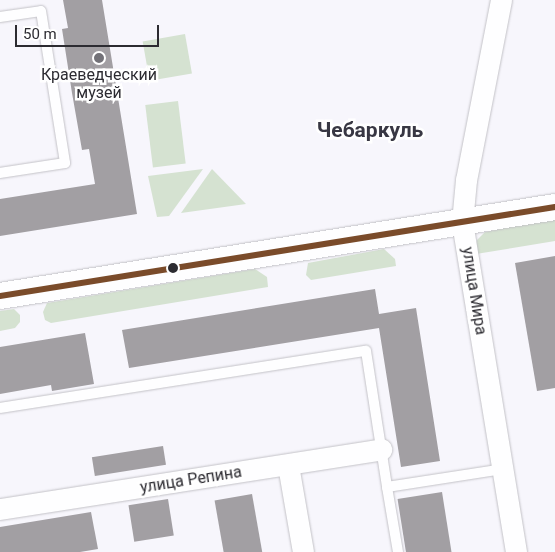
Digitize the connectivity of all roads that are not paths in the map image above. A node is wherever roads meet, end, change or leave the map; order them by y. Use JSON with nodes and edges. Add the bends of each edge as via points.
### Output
{"nodes":[{"id":1,"x":501,"y":0,"type":"edge"},
{"id":2,"x":0,"y":17,"type":"edge"},
{"id":3,"x":0,"y":173,"type":"edge"},
{"id":4,"x":555,"y":207,"type":"edge"},
{"id":5,"x":462,"y":222,"type":"junction"},
{"id":6,"x":0,"y":296,"type":"edge"},
{"id":7,"x":0,"y":408,"type":"edge"},
{"id":8,"x":381,"y":449,"type":"junction"},
{"id":9,"x":288,"y":465,"type":"junction"},
{"id":10,"x":503,"y":469,"type":"junction"},
{"id":11,"x":387,"y":487,"type":"junction"},
{"id":12,"x":0,"y":509,"type":"edge"},
{"id":13,"x":302,"y":552,"type":"edge"},
{"id":14,"x":398,"y":552,"type":"edge"},
{"id":15,"x":516,"y":552,"type":"edge"}],
"edges":[{"from":1,"to":5,"type":"street","name":"улица Мира","via":[[466,180]]},
{"from":2,"to":3,"type":"lane","via":[[41,11],[65,163]]},
{"from":4,"to":5,"type":"street"},
{"from":5,"to":6,"type":"street"},
{"from":5,"to":10,"type":"street","name":"улица Мира"},
{"from":7,"to":8,"type":"lane","via":[[366,351]]},
{"from":8,"to":9,"type":"street","name":"улица Репина"},
{"from":8,"to":11,"type":"lane"},
{"from":9,"to":12,"type":"street","name":"улица Репина"},
{"from":9,"to":13,"type":"street"},
{"from":10,"to":11,"type":"lane"},
{"from":10,"to":15,"type":"street","name":"улица Мира"},
{"from":11,"to":14,"type":"lane"}]}
